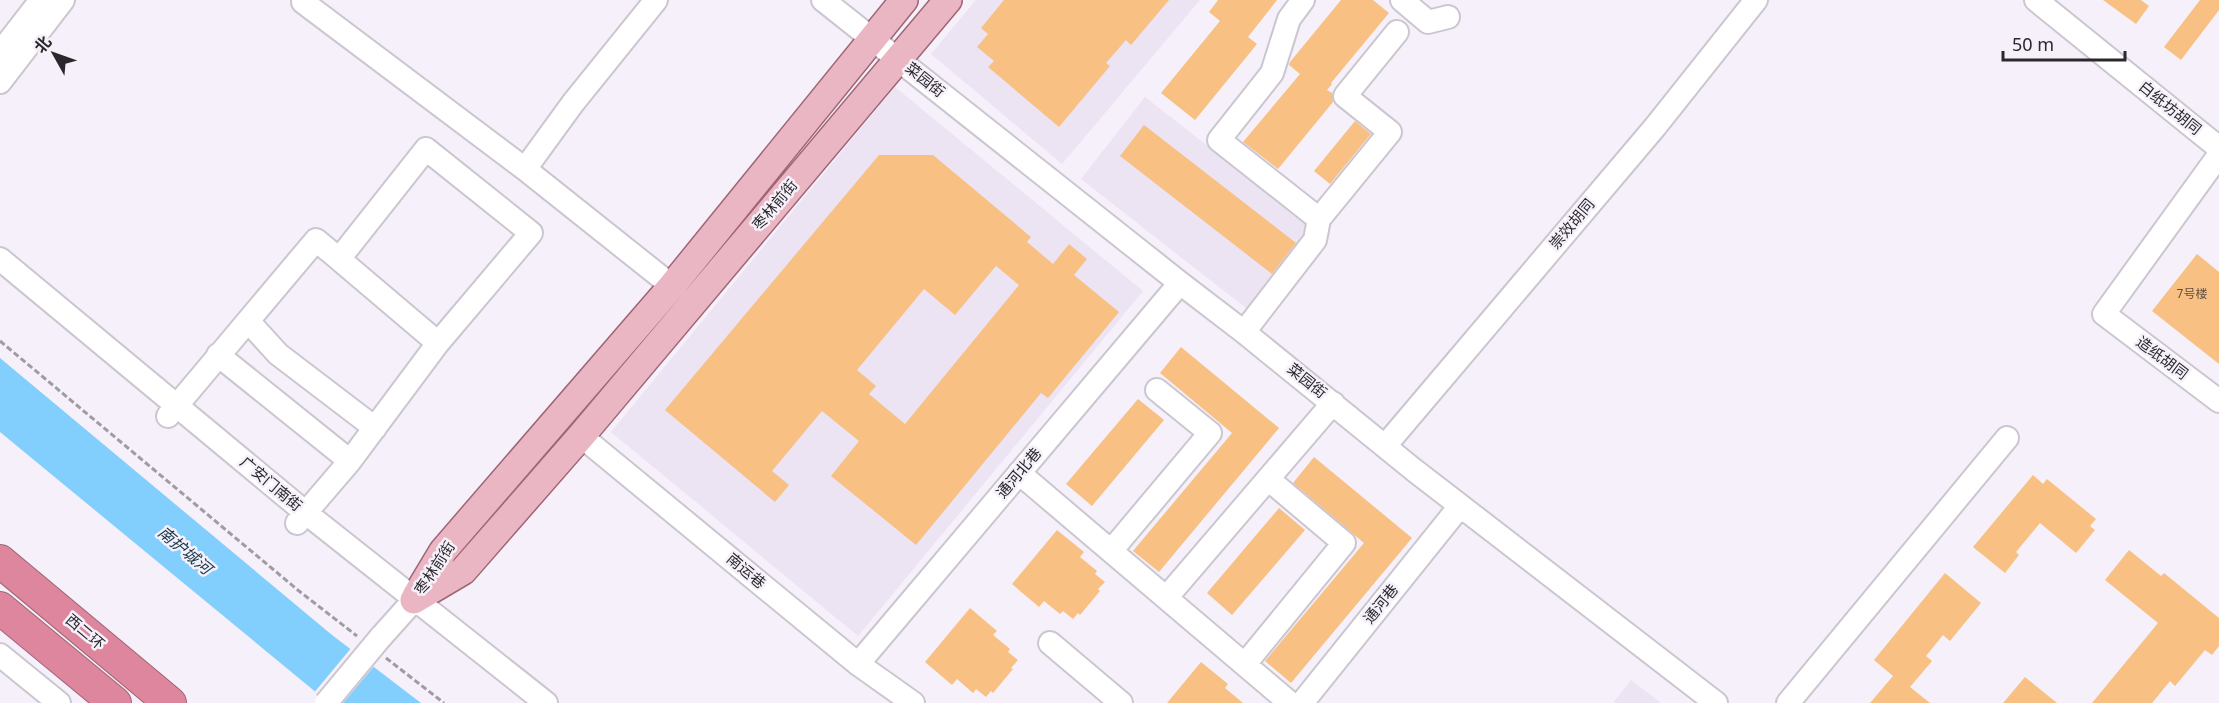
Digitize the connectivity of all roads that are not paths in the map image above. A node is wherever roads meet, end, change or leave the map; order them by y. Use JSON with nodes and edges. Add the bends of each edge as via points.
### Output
{"nodes":[{"id":1,"x":41,"y":0,"type":"edge"},
{"id":2,"x":63,"y":0,"type":"edge"},
{"id":3,"x":305,"y":0,"type":"edge"},
{"id":4,"x":656,"y":0,"type":"edge"},
{"id":5,"x":823,"y":0,"type":"edge"},
{"id":6,"x":904,"y":0,"type":"edge"},
{"id":7,"x":948,"y":0,"type":"edge"},
{"id":8,"x":1303,"y":0,"type":"edge"},
{"id":9,"x":1402,"y":0,"type":"edge"},
{"id":10,"x":1756,"y":0,"type":"edge"},
{"id":11,"x":2042,"y":2,"type":"edge"},
{"id":12,"x":1448,"y":17,"type":"dead end"},
{"id":13,"x":1397,"y":32,"type":"dead end"},
{"id":14,"x":872,"y":38,"type":"junction"},
{"id":15,"x":0,"y":53,"type":"edge"},
{"id":16,"x":898,"y":58,"type":"junction"},
{"id":17,"x":0,"y":81,"type":"edge"},
{"id":18,"x":2219,"y":148,"type":"edge"},
{"id":19,"x":2219,"y":155,"type":"edge"},
{"id":20,"x":525,"y":169,"type":"junction"},
{"id":21,"x":1319,"y":219,"type":"junction"},
{"id":22,"x":0,"y":259,"type":"edge"},
{"id":23,"x":339,"y":259,"type":"junction"},
{"id":24,"x":0,"y":276,"type":"edge"},
{"id":25,"x":1180,"y":283,"type":"junction"},
{"id":26,"x":672,"y":286,"type":"junction"},
{"id":27,"x":248,"y":321,"type":"junction"},
{"id":28,"x":1244,"y":332,"type":"junction"},
{"id":29,"x":438,"y":343,"type":"junction"},
{"id":30,"x":218,"y":355,"type":"junction"},
{"id":31,"x":1157,"y":390,"type":"dead end"},
{"id":32,"x":2219,"y":402,"type":"edge"},
{"id":33,"x":1333,"y":403,"type":"junction"},
{"id":34,"x":172,"y":410,"type":"junction"},
{"id":35,"x":375,"y":428,"type":"junction"},
{"id":36,"x":581,"y":436,"type":"junction"},
{"id":37,"x":2007,"y":438,"type":"dead end"},
{"id":38,"x":1385,"y":446,"type":"junction"},
{"id":39,"x":350,"y":461,"type":"junction"},
{"id":40,"x":1019,"y":474,"type":"junction"},
{"id":41,"x":1268,"y":479,"type":"junction"},
{"id":42,"x":1460,"y":506,"type":"junction"},
{"id":43,"x":301,"y":518,"type":"junction"},
{"id":44,"x":1111,"y":551,"type":"junction"},
{"id":45,"x":0,"y":561,"type":"edge"},
{"id":46,"x":1166,"y":598,"type":"junction"},
{"id":47,"x":410,"y":604,"type":"junction"},
{"id":48,"x":0,"y":608,"type":"edge"},
{"id":49,"x":1050,"y":643,"type":"dead end"},
{"id":50,"x":0,"y":656,"type":"edge"},
{"id":51,"x":858,"y":664,"type":"junction"},
{"id":52,"x":1245,"y":664,"type":"junction"},
{"id":53,"x":59,"y":703,"type":"edge"},
{"id":54,"x":116,"y":703,"type":"edge"},
{"id":55,"x":170,"y":703,"type":"edge"},
{"id":56,"x":326,"y":703,"type":"edge"},
{"id":57,"x":525,"y":703,"type":"edge"},
{"id":58,"x":546,"y":703,"type":"edge"},
{"id":59,"x":913,"y":703,"type":"edge"},
{"id":60,"x":1121,"y":703,"type":"edge"},
{"id":61,"x":1290,"y":703,"type":"edge"},
{"id":62,"x":1302,"y":703,"type":"edge"},
{"id":63,"x":1716,"y":703,"type":"edge"},
{"id":64,"x":1788,"y":703,"type":"edge"}],
"edges":[{"from":1,"to":15,"type":"street"},
{"from":2,"to":17,"type":"street"},
{"from":3,"to":20,"type":"street"},
{"from":4,"to":20,"type":"street"},
{"from":5,"to":14,"type":"street","name":"菜园街"},
{"from":6,"to":14,"type":"main road","name":"枣林前街"},
{"from":7,"to":16,"type":"main road","name":"枣林前街"},
{"from":8,"to":21,"type":"street","via":[[1289,19],[1272,73],[1219,140]]},
{"from":9,"to":12,"type":"street","via":[[1428,22]]},
{"from":10,"to":38,"type":"street","name":"崇效胡同","via":[[1655,127]]},
{"from":11,"to":18,"type":"street","name":"白纸坊胡同"},
{"from":13,"to":21,"type":"street","via":[[1345,96],[1390,132]]},
{"from":14,"to":16,"type":"street","name":"菜园街"},
{"from":14,"to":26,"type":"main road","name":"枣林前街"},
{"from":16,"to":25,"type":"street","name":"菜园街"},
{"from":16,"to":36,"type":"main road","name":"枣林前街"},
{"from":19,"to":32,"type":"street","name":"造纸胡同","via":[[2104,314]]},
{"from":20,"to":26,"type":"street"},
{"from":21,"to":28,"type":"street","via":[[1315,240]]},
{"from":22,"to":34,"type":"street","name":"广安门南街"},
{"from":23,"to":27,"type":"street","via":[[316,240]]},
{"from":23,"to":29,"type":"street"},
{"from":23,"to":29,"type":"street","via":[[426,149],[531,233]]},
{"from":24,"to":34,"type":"street","name":"广安门南街"},
{"from":25,"to":28,"type":"street","name":"菜园街"},
{"from":25,"to":40,"type":"street","name":"通河北巷"},
{"from":26,"to":47,"type":"main road","name":"枣林前街","via":[[443,551]]},
{"from":27,"to":30,"type":"street"},
{"from":27,"to":35,"type":"street","via":[[278,354]]},
{"from":28,"to":33,"type":"street","name":"菜园街"},
{"from":29,"to":35,"type":"street"},
{"from":30,"to":34,"type":"street"},
{"from":30,"to":39,"type":"street"},
{"from":31,"to":44,"type":"street","via":[[1210,433]]},
{"from":33,"to":38,"type":"street","name":"菜园街"},
{"from":33,"to":41,"type":"street"},
{"from":34,"to":43,"type":"street","name":"广安门南街"},
{"from":35,"to":39,"type":"street"},
{"from":36,"to":47,"type":"main road","name":"枣林前街","via":[[463,571]]},
{"from":36,"to":51,"type":"street","name":"南运巷"},
{"from":37,"to":64,"type":"street"},
{"from":38,"to":42,"type":"street","name":"菜园街"},
{"from":39,"to":43,"type":"street"},
{"from":40,"to":44,"type":"street"},
{"from":40,"to":51,"type":"street","name":"通河北巷"},
{"from":41,"to":46,"type":"street"},
{"from":41,"to":52,"type":"street","via":[[1344,543]]},
{"from":42,"to":62,"type":"street","name":"通河巷"},
{"from":42,"to":63,"type":"street","name":"菜园街"},
{"from":43,"to":47,"type":"street","name":"广安门南街"},
{"from":44,"to":46,"type":"street"},
{"from":45,"to":55,"type":"highway","name":"西二环"},
{"from":46,"to":52,"type":"street"},
{"from":47,"to":56,"type":"street","bridge":true},
{"from":47,"to":57,"type":"street","name":"广安门南街"},
{"from":47,"to":58,"type":"street","name":"广安门南街"},
{"from":48,"to":54,"type":"highway"},
{"from":49,"to":60,"type":"street"},
{"from":50,"to":53,"type":"street"},
{"from":51,"to":59,"type":"street","name":"南运巷"},
{"from":52,"to":61,"type":"street"}]}
